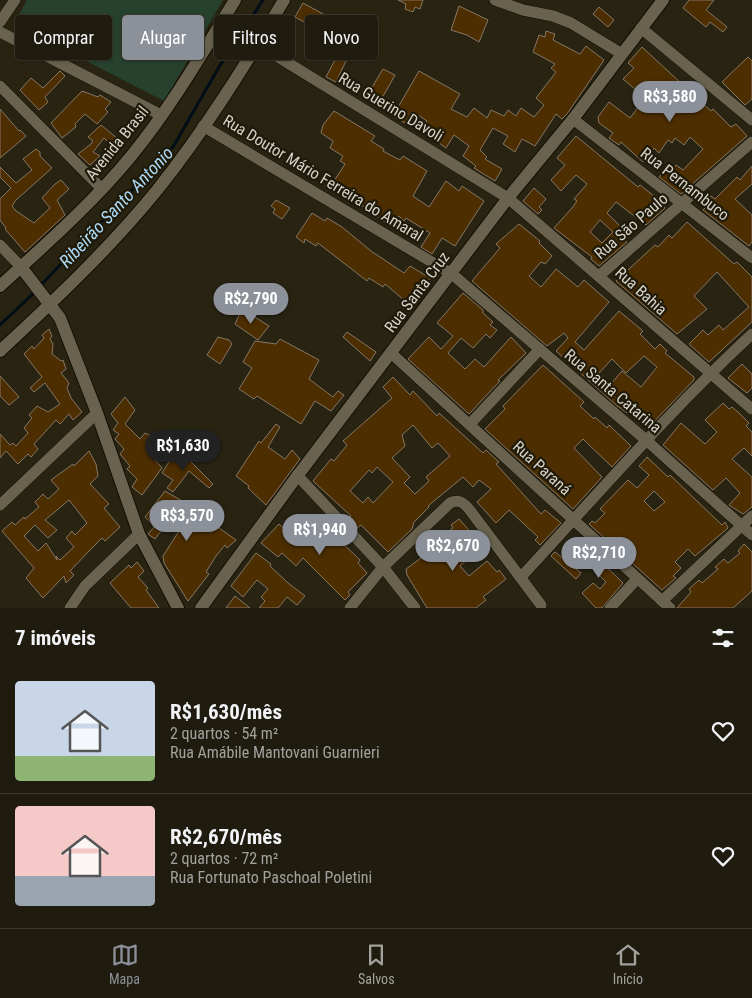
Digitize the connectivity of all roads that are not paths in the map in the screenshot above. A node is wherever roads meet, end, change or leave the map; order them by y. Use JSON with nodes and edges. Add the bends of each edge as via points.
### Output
{"nodes":[{"id":1,"x":15,"y":0,"type":"edge"},
{"id":2,"x":235,"y":0,"type":"edge"},
{"id":3,"x":284,"y":0,"type":"edge"},
{"id":4,"x":495,"y":0,"type":"edge"},
{"id":5,"x":663,"y":0,"type":"edge"},
{"id":6,"x":274,"y":15,"type":"edge"},
{"id":7,"x":0,"y":22,"type":"edge"},
{"id":8,"x":641,"y":28,"type":"junction"},
{"id":9,"x":0,"y":32,"type":"edge"},
{"id":10,"x":622,"y":54,"type":"junction"},
{"id":11,"x":246,"y":60,"type":"edge"},
{"id":12,"x":282,"y":60,"type":"edge"},
{"id":13,"x":0,"y":86,"type":"edge"},
{"id":14,"x":161,"y":114,"type":"junction"},
{"id":15,"x":573,"y":119,"type":"junction"},
{"id":16,"x":752,"y":120,"type":"edge"},
{"id":17,"x":203,"y":126,"type":"junction"},
{"id":18,"x":752,"y":142,"type":"edge"},
{"id":19,"x":102,"y":189,"type":"junction"},
{"id":20,"x":508,"y":198,"type":"junction"},
{"id":21,"x":682,"y":203,"type":"junction"},
{"id":22,"x":0,"y":245,"type":"edge"},
{"id":23,"x":752,"y":258,"type":"edge"},
{"id":24,"x":22,"y":269,"type":"junction"},
{"id":25,"x":452,"y":274,"type":"junction"},
{"id":26,"x":600,"y":275,"type":"junction"},
{"id":27,"x":0,"y":286,"type":"edge"},
{"id":28,"x":48,"y":300,"type":"junction"},
{"id":29,"x":752,"y":334,"type":"edge"},
{"id":30,"x":540,"y":349,"type":"junction"},
{"id":31,"x":0,"y":351,"type":"edge"},
{"id":32,"x":391,"y":353,"type":"junction"},
{"id":33,"x":710,"y":373,"type":"junction"},
{"id":34,"x":752,"y":409,"type":"edge"},
{"id":35,"x":97,"y":413,"type":"junction"},
{"id":36,"x":470,"y":424,"type":"junction"},
{"id":37,"x":646,"y":440,"type":"junction"},
{"id":38,"x":297,"y":475,"type":"junction"},
{"id":39,"x":0,"y":505,"type":"edge"},
{"id":40,"x":752,"y":516,"type":"edge"},
{"id":41,"x":575,"y":519,"type":"junction"},
{"id":42,"x":742,"y":526,"type":"junction"},
{"id":43,"x":139,"y":534,"type":"junction"},
{"id":44,"x":752,"y":535,"type":"edge"},
{"id":45,"x":383,"y":567,"type":"junction"},
{"id":46,"x":521,"y":577,"type":"junction"},
{"id":47,"x":637,"y":579,"type":"junction"},
{"id":48,"x":666,"y":604,"type":"edge"},
{"id":49,"x":541,"y":605,"type":"dead end"},
{"id":50,"x":70,"y":608,"type":"edge"},
{"id":51,"x":178,"y":608,"type":"edge"},
{"id":52,"x":201,"y":608,"type":"edge"},
{"id":53,"x":350,"y":608,"type":"edge"},
{"id":54,"x":415,"y":608,"type":"edge"},
{"id":55,"x":610,"y":608,"type":"edge"}],
"edges":[{"from":1,"to":7,"type":"street"},
{"from":2,"to":14,"type":"street","name":"Avenida Brasil"},
{"from":3,"to":6,"type":"street"},
{"from":4,"to":10,"type":"street","via":[[572,23]]},
{"from":5,"to":8,"type":"street","name":"Rua Santa Cruz"},
{"from":8,"to":10,"type":"street","name":"Rua Santa Cruz"},
{"from":8,"to":16,"type":"street"},
{"from":9,"to":14,"type":"street"},
{"from":10,"to":15,"type":"street","name":"Rua Santa Cruz"},
{"from":11,"to":17,"type":"street"},
{"from":12,"to":20,"type":"street","name":"Rua Guerino Davoli"},
{"from":13,"to":19,"type":"street"},
{"from":14,"to":19,"type":"street","name":"Avenida Brasil","via":[[137,149]]},
{"from":15,"to":20,"type":"street","name":"Rua Santa Cruz"},
{"from":15,"to":21,"type":"street","name":"Rua Pernambuco"},
{"from":17,"to":25,"type":"street","name":"Rua Doutor Mário Ferreira do Amaral"},
{"from":17,"to":28,"type":"street","via":[[138,212]]},
{"from":18,"to":21,"type":"street","name":"Rua São Paulo"},
{"from":19,"to":24,"type":"street","name":"Avenida Brasil"},
{"from":20,"to":25,"type":"street","name":"Rua Santa Cruz"},
{"from":20,"to":26,"type":"street","name":"Rua Bahia"},
{"from":21,"to":23,"type":"street","name":"Rua Pernambuco"},
{"from":21,"to":26,"type":"street","name":"Rua São Paulo"},
{"from":22,"to":24,"type":"street"},
{"from":24,"to":27,"type":"street","name":"Avenida Brasil"},
{"from":24,"to":28,"type":"street"},
{"from":25,"to":30,"type":"street","name":"Rua Santa Catarina"},
{"from":25,"to":32,"type":"street","name":"Rua Santa Cruz"},
{"from":26,"to":33,"type":"street","name":"Rua Bahia"},
{"from":28,"to":31,"type":"street"},
{"from":28,"to":35,"type":"street","via":[[60,318]]},
{"from":29,"to":33,"type":"street"},
{"from":30,"to":36,"type":"street"},
{"from":30,"to":37,"type":"street","name":"Rua Santa Catarina"},
{"from":32,"to":36,"type":"street","name":"Rua Paraná"},
{"from":32,"to":38,"type":"street","name":"Rua Santa Cruz"},
{"from":33,"to":34,"type":"street","name":"Rua Bahia"},
{"from":33,"to":37,"type":"street"},
{"from":35,"to":39,"type":"street"},
{"from":35,"to":43,"type":"street"},
{"from":36,"to":41,"type":"street","name":"Rua Paraná"},
{"from":37,"to":41,"type":"street"},
{"from":37,"to":42,"type":"street","name":"Rua Santa Catarina"},
{"from":38,"to":45,"type":"street"},
{"from":38,"to":52,"type":"street","name":"Rua Santa Cruz"},
{"from":40,"to":42,"type":"street"},
{"from":41,"to":46,"type":"street"},
{"from":41,"to":47,"type":"street","name":"Rua Paraná"},
{"from":42,"to":44,"type":"street","name":"Rua Santa Catarina"},
{"from":42,"to":48,"type":"street"},
{"from":43,"to":50,"type":"street","via":[[85,586]]},
{"from":43,"to":51,"type":"street"},
{"from":45,"to":46,"type":"street","via":[[450,503],[459,501],[469,508]]},
{"from":45,"to":53,"type":"street"},
{"from":45,"to":54,"type":"street"},
{"from":46,"to":49,"type":"street"},
{"from":47,"to":48,"type":"street","name":"Rua Paraná"},
{"from":47,"to":55,"type":"street"}]}
